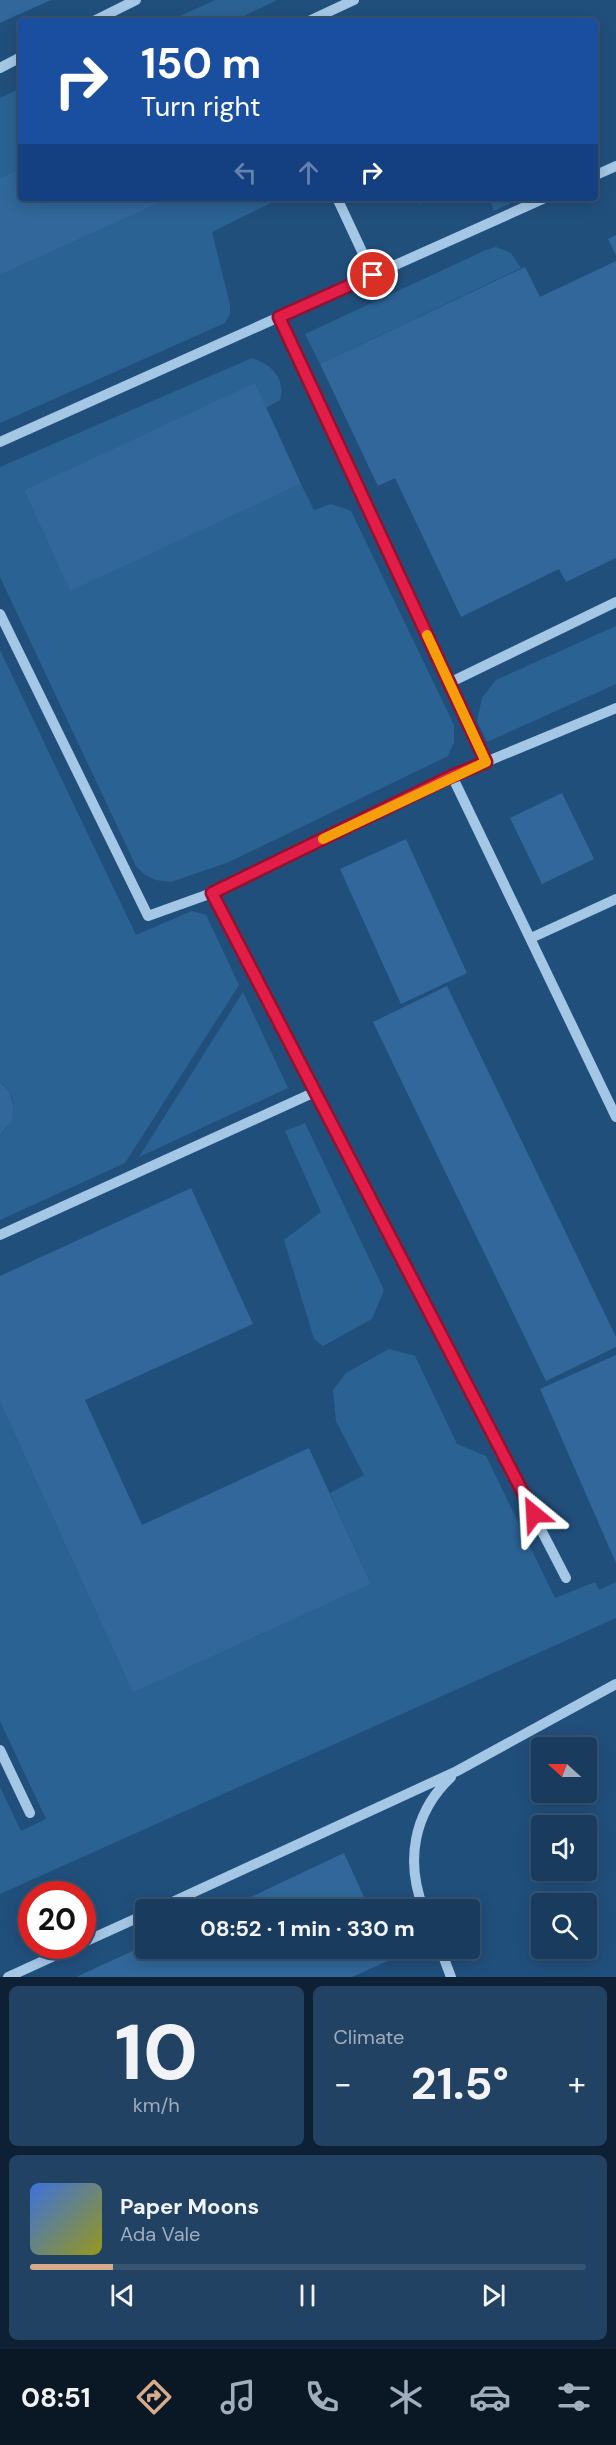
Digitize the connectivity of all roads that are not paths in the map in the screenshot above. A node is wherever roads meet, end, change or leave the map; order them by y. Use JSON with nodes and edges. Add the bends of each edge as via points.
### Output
{"nodes":[{"id":1,"x":136,"y":0,"type":"edge"},
{"id":2,"x":354,"y":0,"type":"edge"},
{"id":3,"x":100,"y":18,"type":"edge"},
{"id":4,"x":315,"y":18,"type":"edge"},
{"id":5,"x":18,"y":59,"type":"edge"},
{"id":6,"x":0,"y":68,"type":"edge"},
{"id":7,"x":616,"y":166,"type":"edge"},
{"id":8,"x":598,"y":174,"type":"edge"},
{"id":9,"x":338,"y":201,"type":"edge"},
{"id":10,"x":538,"y":201,"type":"edge"},
{"id":11,"x":373,"y":275,"type":"junction"},
{"id":12,"x":279,"y":317,"type":"junction"},
{"id":13,"x":0,"y":442,"type":"edge"},
{"id":14,"x":616,"y":602,"type":"edge"},
{"id":15,"x":0,"y":614,"type":"edge"},
{"id":16,"x":449,"y":683,"type":"junction"},
{"id":17,"x":616,"y":708,"type":"edge"},
{"id":18,"x":486,"y":762,"type":"junction"},
{"id":19,"x":452,"y":776,"type":"junction"},
{"id":20,"x":212,"y":893,"type":"junction"},
{"id":21,"x":616,"y":899,"type":"edge"},
{"id":22,"x":531,"y":938,"type":"junction"},
{"id":23,"x":315,"y":1092,"type":"junction"},
{"id":24,"x":616,"y":1117,"type":"edge"},
{"id":25,"x":0,"y":1235,"type":"edge"},
{"id":26,"x":566,"y":1578,"type":"dead end"},
{"id":27,"x":616,"y":1684,"type":"edge"},
{"id":28,"x":0,"y":1750,"type":"edge"},
{"id":29,"x":457,"y":1771,"type":"junction"},
{"id":30,"x":30,"y":1813,"type":"dead end"},
{"id":31,"x":179,"y":1899,"type":"edge"},
{"id":32,"x":421,"y":1899,"type":"edge"},
{"id":33,"x":135,"y":1919,"type":"edge"},
{"id":34,"x":96,"y":1937,"type":"edge"},
{"id":35,"x":47,"y":1959,"type":"edge"},
{"id":36,"x":444,"y":1959,"type":"edge"},
{"id":37,"x":8,"y":1977,"type":"edge"},
{"id":38,"x":451,"y":1977,"type":"edge"}],
"edges":[{"from":1,"to":3,"type":"lane"},
{"from":2,"to":4,"type":"lane"},
{"from":5,"to":6,"type":"lane"},
{"from":7,"to":8,"type":"lane"},
{"from":9,"to":11,"type":"lane"},
{"from":10,"to":11,"type":"lane"},
{"from":11,"to":12,"type":"lane"},
{"from":12,"to":13,"type":"lane"},
{"from":12,"to":16,"type":"lane"},
{"from":14,"to":16,"type":"lane"},
{"from":15,"to":20,"type":"lane","via":[[148,916]]},
{"from":16,"to":18,"type":"lane"},
{"from":17,"to":18,"type":"lane"},
{"from":18,"to":19,"type":"lane"},
{"from":19,"to":20,"type":"lane"},
{"from":19,"to":22,"type":"lane"},
{"from":20,"to":23,"type":"lane"},
{"from":21,"to":22,"type":"lane"},
{"from":22,"to":24,"type":"lane"},
{"from":23,"to":25,"type":"lane"},
{"from":23,"to":26,"type":"lane"},
{"from":27,"to":29,"type":"lane"},
{"from":28,"to":30,"type":"lane"},
{"from":29,"to":31,"type":"lane"},
{"from":29,"to":32,"type":"lane","via":[[429,1802],[420,1821],[413,1863]]},
{"from":33,"to":34,"type":"lane"},
{"from":35,"to":37,"type":"lane"},
{"from":36,"to":38,"type":"lane"}]}
